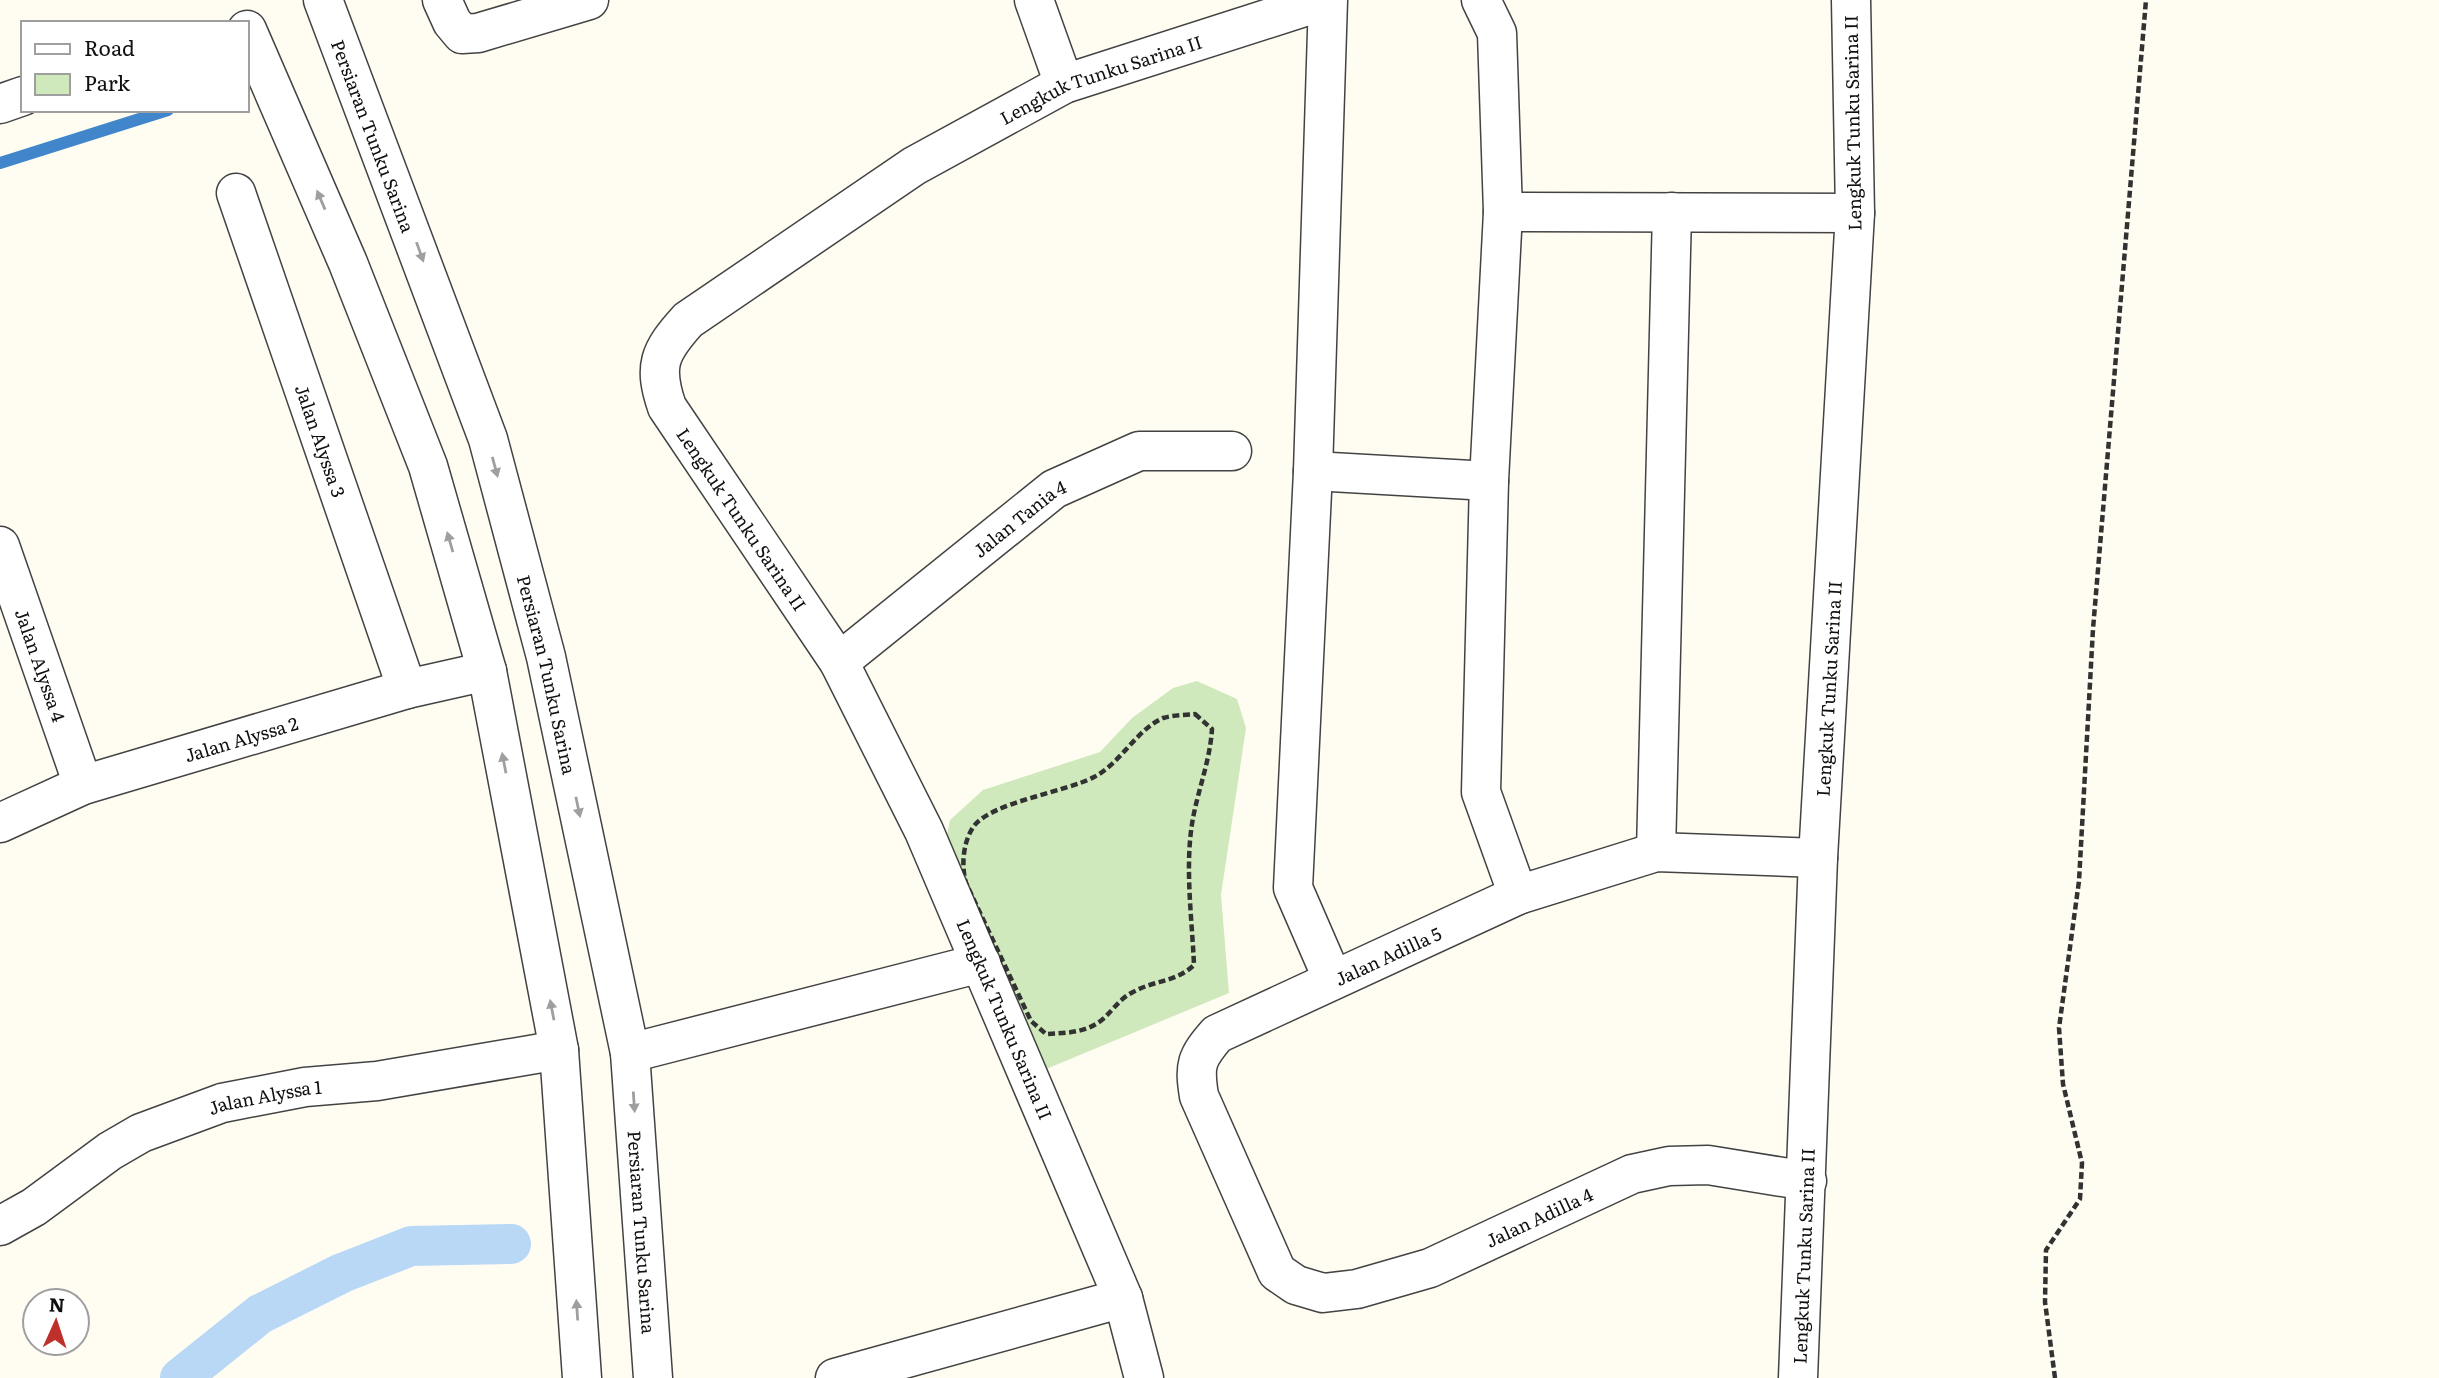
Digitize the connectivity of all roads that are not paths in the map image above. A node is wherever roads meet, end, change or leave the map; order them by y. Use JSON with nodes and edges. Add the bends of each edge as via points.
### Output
{"nodes":[{"id":1,"x":235,"y":0,"type":"edge"},
{"id":2,"x":323,"y":0,"type":"edge"},
{"id":3,"x":442,"y":0,"type":"edge"},
{"id":4,"x":589,"y":0,"type":"edge"},
{"id":5,"x":1034,"y":0,"type":"edge"},
{"id":6,"x":1327,"y":0,"type":"edge"},
{"id":7,"x":1482,"y":0,"type":"edge"},
{"id":8,"x":1851,"y":0,"type":"edge"},
{"id":9,"x":243,"y":21,"type":"edge"},
{"id":10,"x":248,"y":32,"type":"edge"},
{"id":11,"x":1064,"y":84,"type":"junction"},
{"id":12,"x":21,"y":97,"type":"edge"},
{"id":13,"x":0,"y":104,"type":"edge"},
{"id":14,"x":236,"y":193,"type":"dead end"},
{"id":15,"x":1503,"y":212,"type":"junction"},
{"id":16,"x":1672,"y":212,"type":"junction"},
{"id":17,"x":1855,"y":213,"type":"junction"},
{"id":18,"x":1232,"y":451,"type":"dead end"},
{"id":19,"x":1313,"y":471,"type":"junction"},
{"id":20,"x":1489,"y":481,"type":"junction"},
{"id":21,"x":0,"y":546,"type":"edge"},
{"id":22,"x":839,"y":662,"type":"junction"},
{"id":23,"x":487,"y":671,"type":"junction"},
{"id":24,"x":407,"y":689,"type":"junction"},
{"id":25,"x":83,"y":785,"type":"junction"},
{"id":26,"x":0,"y":822,"type":"edge"},
{"id":27,"x":1656,"y":852,"type":"junction"},
{"id":28,"x":1818,"y":858,"type":"junction"},
{"id":29,"x":1518,"y":895,"type":"junction"},
{"id":30,"x":981,"y":963,"type":"junction"},
{"id":31,"x":1333,"y":980,"type":"junction"},
{"id":32,"x":559,"y":1050,"type":"junction"},
{"id":33,"x":630,"y":1053,"type":"junction"},
{"id":34,"x":1807,"y":1181,"type":"junction"},
{"id":35,"x":0,"y":1226,"type":"edge"},
{"id":36,"x":1278,"y":1272,"type":"joint"},
{"id":37,"x":1124,"y":1298,"type":"junction"},
{"id":38,"x":582,"y":1378,"type":"edge"},
{"id":39,"x":653,"y":1378,"type":"edge"},
{"id":40,"x":835,"y":1378,"type":"edge"},
{"id":41,"x":1144,"y":1378,"type":"edge"},
{"id":42,"x":1798,"y":1378,"type":"edge"}],
"edges":[{"from":1,"to":9,"type":"street"},
{"from":2,"to":33,"type":"street","name":"Persiaran Tunku Sarina","one_way":true,"via":[[488,439],[546,657]]},
{"from":3,"to":4,"type":"street","via":[[463,34]]},
{"from":5,"to":11,"type":"street"},
{"from":6,"to":11,"type":"street","name":"Lengkuk Tunku Sarina II"},
{"from":6,"to":19,"type":"street"},
{"from":7,"to":15,"type":"street","via":[[1497,33]]},
{"from":8,"to":17,"type":"street","name":"Lengkuk Tunku Sarina II"},
{"from":23,"to":10,"type":"street","one_way":true,"via":[[428,466],[348,263]]},
{"from":11,"to":22,"type":"street","name":"Lengkuk Tunku Sarina II","via":[[914,166],[688,320],[668,342],[660,360],[658,382],[667,407]]},
{"from":12,"to":13,"type":"street"},
{"from":14,"to":24,"type":"street","name":"Jalan Alyssa 3"},
{"from":15,"to":16,"type":"street"},
{"from":15,"to":20,"type":"street"},
{"from":16,"to":17,"type":"street"},
{"from":16,"to":27,"type":"street"},
{"from":17,"to":28,"type":"street","name":"Lengkuk Tunku Sarina II"},
{"from":18,"to":22,"type":"street","name":"Jalan Tania 4","via":[[1139,451],[1054,489]]},
{"from":19,"to":20,"type":"street"},
{"from":19,"to":31,"type":"street","via":[[1293,888]]},
{"from":20,"to":29,"type":"street","via":[[1481,792]]},
{"from":21,"to":25,"type":"street","name":"Jalan Alyssa 4"},
{"from":22,"to":30,"type":"street","name":"Lengkuk Tunku Sarina II","via":[[924,831]]},
{"from":23,"to":24,"type":"street","name":"Jalan Alyssa 2"},
{"from":32,"to":23,"type":"street","one_way":true},
{"from":24,"to":25,"type":"street","name":"Jalan Alyssa 2"},
{"from":25,"to":26,"type":"street","name":"Jalan Alyssa 2"},
{"from":27,"to":28,"type":"street","name":"Jalan Adilla 5"},
{"from":27,"to":29,"type":"street","name":"Jalan Adilla 5"},
{"from":28,"to":34,"type":"street","name":"Lengkuk Tunku Sarina II"},
{"from":29,"to":31,"type":"street","name":"Jalan Adilla 5"},
{"from":30,"to":33,"type":"street"},
{"from":30,"to":37,"type":"street","name":"Lengkuk Tunku Sarina II"},
{"from":31,"to":36,"type":"street","name":"Jalan Adilla 5","via":[[1216,1034],[1200,1054],[1195,1070],[1199,1096]]},
{"from":32,"to":35,"type":"street","name":"Jalan Alyssa 1","via":[[222,1103],[141,1133]]},
{"from":38,"to":32,"type":"street","one_way":true},
{"from":33,"to":39,"type":"street","name":"Persiaran Tunku Sarina","one_way":true},
{"from":34,"to":36,"type":"street","name":"Jalan Adilla 4","via":[[1708,1165],[1669,1166],[1632,1174],[1430,1268],[1357,1289],[1323,1293],[1296,1285]]},
{"from":34,"to":42,"type":"street","name":"Lengkuk Tunku Sarina II"},
{"from":37,"to":40,"type":"street"},
{"from":37,"to":41,"type":"street","name":"Lengkuk Tunku Sarina II"}]}
